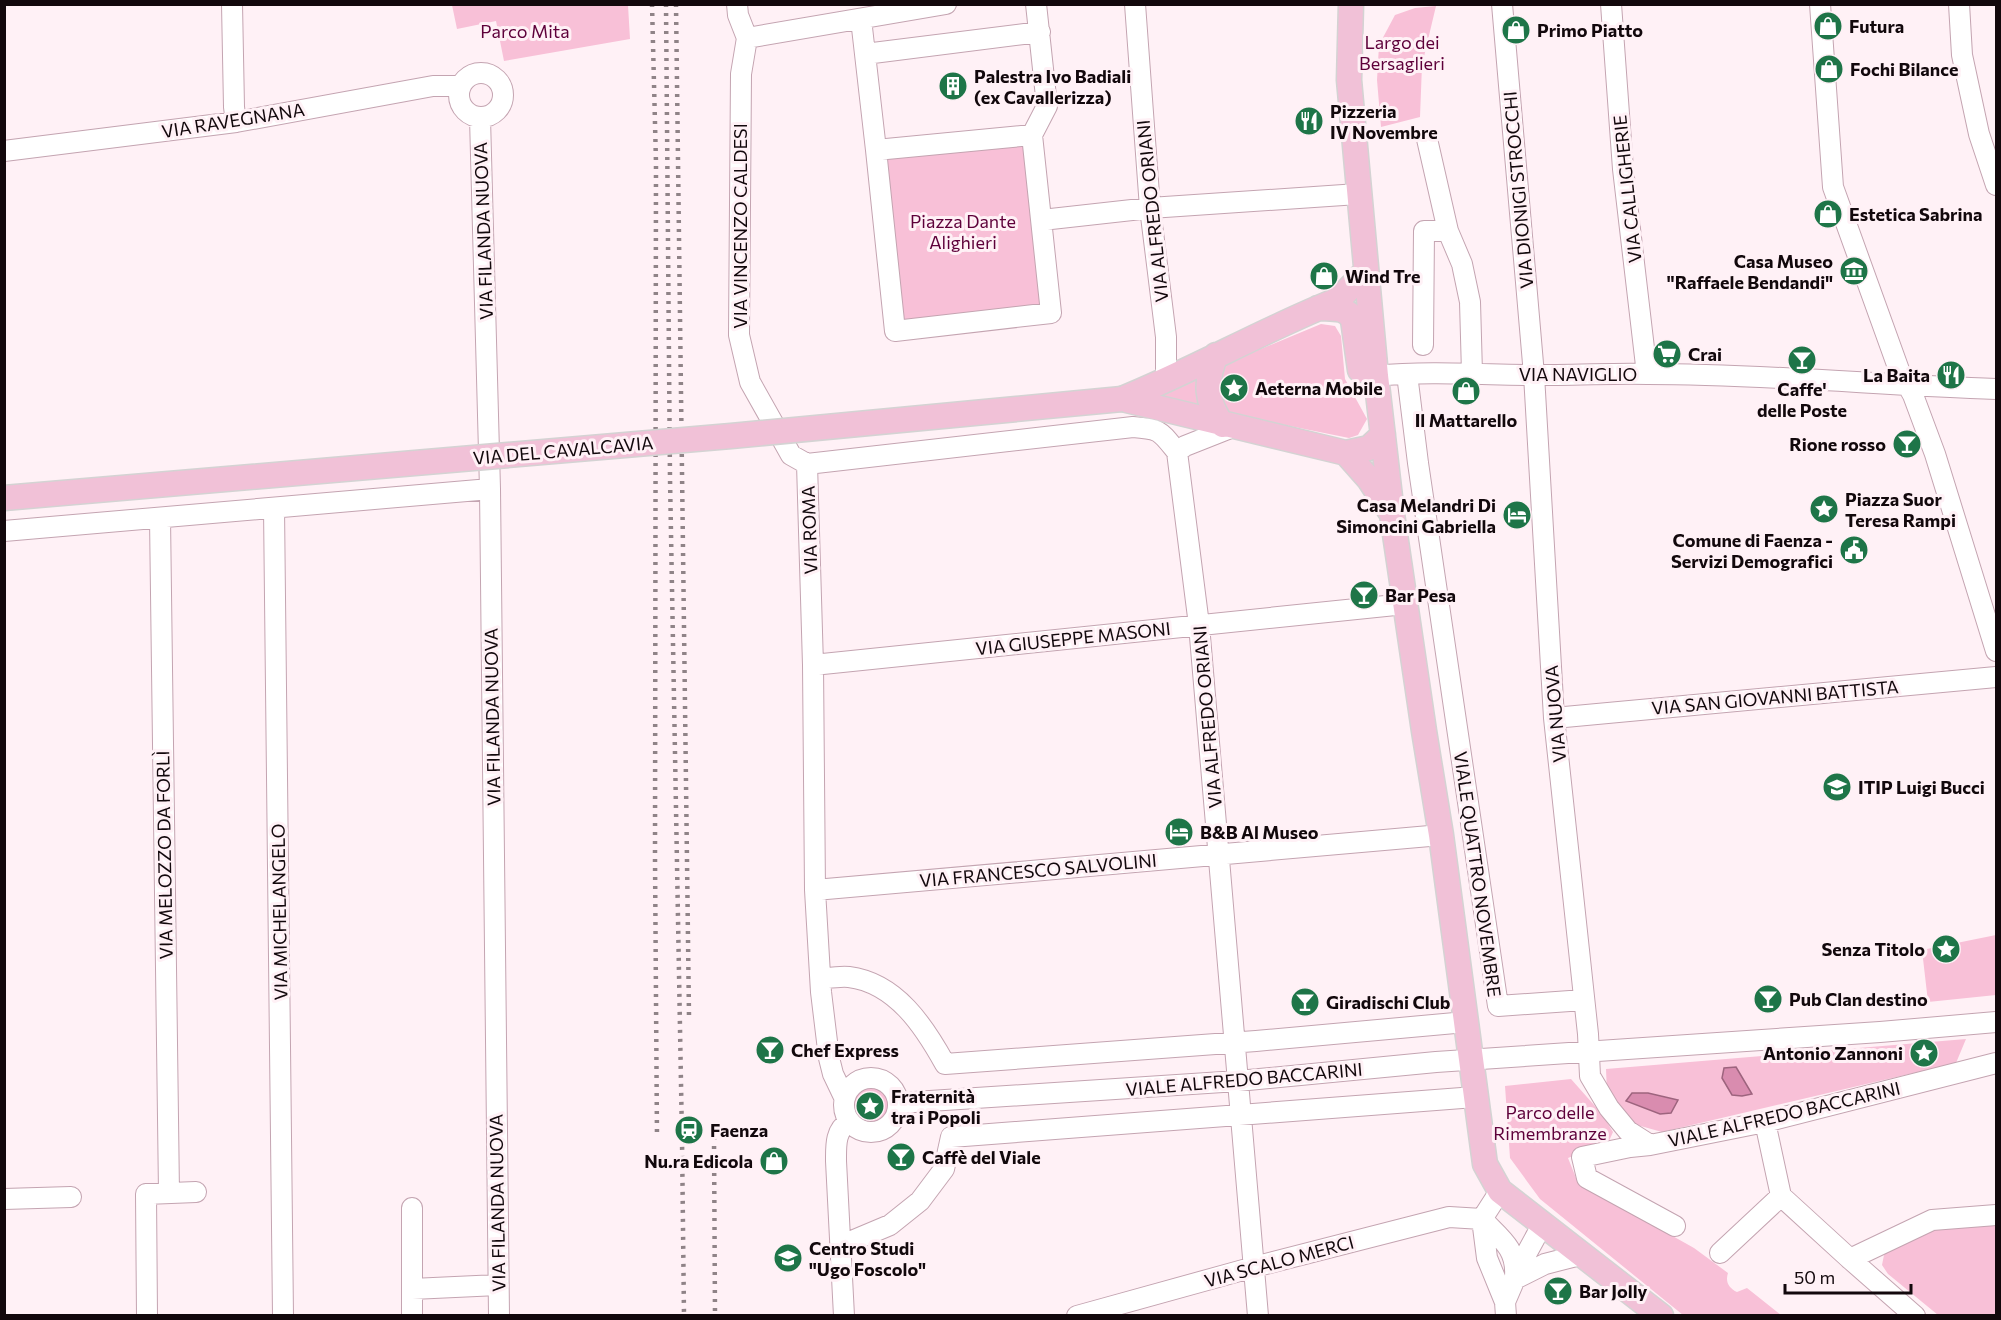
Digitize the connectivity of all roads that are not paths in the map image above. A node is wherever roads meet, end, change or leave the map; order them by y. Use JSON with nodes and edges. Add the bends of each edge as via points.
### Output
{"nodes":[{"id":1,"x":232,"y":4,"type":"edge"},
{"id":2,"x":737,"y":4,"type":"edge"},
{"id":3,"x":946,"y":4,"type":"edge"},
{"id":4,"x":1036,"y":4,"type":"edge"},
{"id":5,"x":1135,"y":4,"type":"edge"},
{"id":6,"x":1351,"y":4,"type":"edge"},
{"id":7,"x":1502,"y":4,"type":"edge"},
{"id":8,"x":1611,"y":4,"type":"edge"},
{"id":9,"x":1820,"y":4,"type":"edge"},
{"id":10,"x":1959,"y":4,"type":"edge"},
{"id":11,"x":861,"y":19,"type":"junction"},
{"id":12,"x":1040,"y":33,"type":"junction"},
{"id":13,"x":747,"y":38,"type":"junction"},
{"id":14,"x":865,"y":54,"type":"junction"},
{"id":15,"x":460,"y":86,"type":"junction"},
{"id":16,"x":480,"y":118,"type":"junction"},
{"id":17,"x":236,"y":122,"type":"junction"},
{"id":18,"x":1032,"y":135,"type":"junction"},
{"id":19,"x":1427,"y":140,"type":"dead end"},
{"id":20,"x":876,"y":150,"type":"junction"},
{"id":21,"x":4,"y":151,"type":"edge"},
{"id":22,"x":1996,"y":185,"type":"edge"},
{"id":23,"x":1358,"y":194,"type":"junction"},
{"id":24,"x":1150,"y":208,"type":"junction"},
{"id":25,"x":1042,"y":220,"type":"junction"},
{"id":26,"x":1448,"y":231,"type":"junction"},
{"id":27,"x":1366,"y":271,"type":"junction"},
{"id":28,"x":1317,"y":308,"type":"junction"},
{"id":29,"x":1424,"y":345,"type":"dead end"},
{"id":30,"x":1216,"y":355,"type":"junction"},
{"id":31,"x":1472,"y":373,"type":"junction"},
{"id":32,"x":1407,"y":374,"type":"junction"},
{"id":33,"x":1647,"y":374,"type":"junction"},
{"id":34,"x":1534,"y":375,"type":"junction"},
{"id":35,"x":1376,"y":376,"type":"junction"},
{"id":36,"x":1166,"y":381,"type":"junction"},
{"id":37,"x":1907,"y":385,"type":"junction"},
{"id":38,"x":1996,"y":389,"type":"edge"},
{"id":39,"x":1122,"y":399,"type":"junction"},
{"id":40,"x":1382,"y":424,"type":"junction"},
{"id":41,"x":1228,"y":426,"type":"junction"},
{"id":42,"x":1178,"y":452,"type":"junction"},
{"id":43,"x":1346,"y":453,"type":"junction"},
{"id":44,"x":807,"y":464,"type":"junction"},
{"id":45,"x":490,"y":489,"type":"junction"},
{"id":46,"x":4,"y":498,"type":"edge"},
{"id":47,"x":274,"y":508,"type":"junction"},
{"id":48,"x":1392,"y":514,"type":"junction"},
{"id":49,"x":160,"y":518,"type":"junction"},
{"id":50,"x":4,"y":531,"type":"edge"},
{"id":51,"x":1430,"y":544,"type":"junction"},
{"id":52,"x":1398,"y":549,"type":"junction"},
{"id":53,"x":1405,"y":604,"type":"junction"},
{"id":54,"x":1199,"y":625,"type":"junction"},
{"id":55,"x":1996,"y":651,"type":"edge"},
{"id":56,"x":813,"y":664,"type":"junction"},
{"id":57,"x":1996,"y":677,"type":"edge"},
{"id":58,"x":1554,"y":718,"type":"junction"},
{"id":59,"x":1457,"y":728,"type":"junction"},
{"id":60,"x":1424,"y":731,"type":"junction"},
{"id":61,"x":1441,"y":835,"type":"junction"},
{"id":62,"x":1219,"y":854,"type":"junction"},
{"id":63,"x":815,"y":890,"type":"junction"},
{"id":64,"x":820,"y":979,"type":"junction"},
{"id":65,"x":1584,"y":1000,"type":"junction"},
{"id":66,"x":1466,"y":1022,"type":"junction"},
{"id":67,"x":1996,"y":1022,"type":"edge"},
{"id":68,"x":1235,"y":1043,"type":"junction"},
{"id":69,"x":1589,"y":1052,"type":"junction"},
{"id":70,"x":1470,"y":1060,"type":"junction"},
{"id":71,"x":1996,"y":1063,"type":"edge"},
{"id":72,"x":1238,"y":1081,"type":"junction"},
{"id":73,"x":844,"y":1097,"type":"junction"},
{"id":74,"x":1475,"y":1097,"type":"junction"},
{"id":75,"x":898,"y":1103,"type":"junction"},
{"id":76,"x":1241,"y":1116,"type":"junction"},
{"id":77,"x":849,"y":1122,"type":"junction"},
{"id":78,"x":1766,"y":1122,"type":"junction"},
{"id":79,"x":1650,"y":1145,"type":"junction"},
{"id":80,"x":1500,"y":1191,"type":"junction"},
{"id":81,"x":196,"y":1192,"type":"dead end"},
{"id":82,"x":169,"y":1193,"type":"junction"},
{"id":83,"x":1781,"y":1196,"type":"junction"},
{"id":84,"x":71,"y":1197,"type":"dead end"},
{"id":85,"x":4,"y":1199,"type":"edge"},
{"id":86,"x":412,"y":1208,"type":"dead end"},
{"id":87,"x":1996,"y":1215,"type":"edge"},
{"id":88,"x":1482,"y":1219,"type":"junction"},
{"id":89,"x":1542,"y":1225,"type":"junction"},
{"id":90,"x":1675,"y":1226,"type":"dead end"},
{"id":91,"x":840,"y":1241,"type":"junction"},
{"id":92,"x":1720,"y":1253,"type":"dead end"},
{"id":93,"x":1580,"y":1255,"type":"junction"},
{"id":94,"x":1850,"y":1259,"type":"junction"},
{"id":95,"x":1254,"y":1267,"type":"junction"},
{"id":96,"x":1515,"y":1279,"type":"junction"},
{"id":97,"x":498,"y":1285,"type":"junction"},
{"id":98,"x":412,"y":1289,"type":"junction"},
{"id":99,"x":1506,"y":1309,"type":"edge"},
{"id":100,"x":147,"y":1316,"type":"edge"},
{"id":101,"x":283,"y":1316,"type":"edge"},
{"id":102,"x":412,"y":1316,"type":"edge"},
{"id":103,"x":499,"y":1316,"type":"edge"},
{"id":104,"x":844,"y":1316,"type":"edge"},
{"id":105,"x":1077,"y":1316,"type":"edge"},
{"id":106,"x":1258,"y":1316,"type":"edge"},
{"id":107,"x":1661,"y":1316,"type":"edge"},
{"id":108,"x":1915,"y":1316,"type":"edge"}],
"edges":[{"from":1,"to":17,"type":"street"},
{"from":2,"to":13,"type":"street"},
{"from":3,"to":11,"type":"street"},
{"from":4,"to":12,"type":"street"},
{"from":5,"to":24,"type":"street","name":"VIA ALFREDO ORIANI"},
{"from":6,"to":23,"type":"main road","name":"VIALE QUATTRO NOVEMBRE","via":[[1349,80]]},
{"from":7,"to":34,"type":"street","name":"VIA DIONIGI STROCCHI"},
{"from":8,"to":33,"type":"street","name":"VIA CALLIGHERIE","via":[[1623,169]]},
{"from":9,"to":37,"type":"street","via":[[1833,187]]},
{"from":10,"to":22,"type":"street","via":[[1962,55],[1979,134]]},
{"from":11,"to":13,"type":"street"},
{"from":11,"to":14,"type":"street"},
{"from":12,"to":14,"type":"street"},
{"from":12,"to":18,"type":"street","via":[[1047,106]]},
{"from":13,"to":44,"type":"street","name":"VIA VINCENZO CALDESI","via":[[741,74],[739,335],[750,382],[791,455]]},
{"from":14,"to":20,"type":"street"},
{"from":15,"to":16,"type":"street","via":[[462,108]]},
{"from":15,"to":16,"type":"street","name":"VIA RAVEGNANA","via":[[470,76],[484,73],[501,86],[500,107]]},
{"from":15,"to":17,"type":"street","name":"VIA RAVEGNANA","via":[[433,86]]},
{"from":16,"to":45,"type":"street","name":"VIA FILANDA NUOVA"},
{"from":17,"to":21,"type":"street","name":"VIA RAVEGNANA"},
{"from":18,"to":20,"type":"street"},
{"from":18,"to":25,"type":"street"},
{"from":19,"to":26,"type":"street"},
{"from":20,"to":25,"type":"street","via":[[895,331],[1051,313]]},
{"from":23,"to":24,"type":"street"},
{"from":23,"to":27,"type":"main road","name":"VIALE QUATTRO NOVEMBRE"},
{"from":24,"to":25,"type":"street"},
{"from":24,"to":36,"type":"street","name":"VIA ALFREDO ORIANI","via":[[1166,337]]},
{"from":26,"to":29,"type":"street","via":[[1424,231]]},
{"from":26,"to":31,"type":"street","via":[[1462,264],[1470,302]]},
{"from":27,"to":28,"type":"main road","via":[[1343,295]]},
{"from":27,"to":35,"type":"main road","name":"VIALE QUATTRO NOVEMBRE"},
{"from":28,"to":30,"type":"main road","name":"VIA DEL CAVALCAVIA"},
{"from":28,"to":40,"type":"main road","via":[[1345,310],[1350,314],[1360,374]]},
{"from":30,"to":36,"type":"main road","name":"VIA DEL CAVALCAVIA"},
{"from":30,"to":41,"type":"main road","via":[[1207,382],[1209,399],[1216,416]]},
{"from":31,"to":32,"type":"street","name":"VIA NAVIGLIO"},
{"from":31,"to":34,"type":"street","name":"VIA NAVIGLIO"},
{"from":32,"to":35,"type":"street","name":"VIA NAVIGLIO"},
{"from":32,"to":51,"type":"street","name":"VIALE QUATTRO NOVEMBRE"},
{"from":33,"to":34,"type":"street","name":"VIA NAVIGLIO"},
{"from":33,"to":37,"type":"street","name":"VIA NAVIGLIO"},
{"from":34,"to":58,"type":"street","name":"VIA NUOVA"},
{"from":35,"to":40,"type":"main road","name":"VIALE QUATTRO NOVEMBRE"},
{"from":36,"to":39,"type":"main road","name":"VIA DEL CAVALCAVIA"},
{"from":37,"to":38,"type":"street","name":"VIA NAVIGLIO"},
{"from":37,"to":55,"type":"street","via":[[1935,454]]},
{"from":39,"to":41,"type":"main road","name":"VIA DEL CAVALCAVIA"},
{"from":39,"to":46,"type":"main road","name":"VIA DEL CAVALCAVIA","bridge":true},
{"from":40,"to":43,"type":"main road","via":[[1369,448]]},
{"from":40,"to":48,"type":"main road","name":"VIALE QUATTRO NOVEMBRE"},
{"from":41,"to":42,"type":"street"},
{"from":41,"to":43,"type":"main road","name":"VIA DEL CAVALCAVIA"},
{"from":42,"to":44,"type":"street","name":"VIA ROMA","via":[[1154,429],[1133,427]]},
{"from":42,"to":54,"type":"street","name":"VIA ALFREDO ORIANI"},
{"from":43,"to":48,"type":"main road","name":"VIALE QUATTRO NOVEMBRE"},
{"from":44,"to":56,"type":"street","name":"VIA ROMA"},
{"from":45,"to":47,"type":"street","name":"VIA DEL CAVALCAVIA"},
{"from":45,"to":97,"type":"street","name":"VIA FILANDA NUOVA"},
{"from":47,"to":49,"type":"street","name":"VIA DEL CAVALCAVIA"},
{"from":47,"to":101,"type":"street","name":"VIA MICHELANGELO"},
{"from":48,"to":52,"type":"main road","name":"VIALE QUATTRO NOVEMBRE"},
{"from":49,"to":50,"type":"street","name":"VIA DEL CAVALCAVIA"},
{"from":49,"to":82,"type":"street","name":"VIA MELOZZO DA FORLÌ"},
{"from":51,"to":52,"type":"street"},
{"from":51,"to":59,"type":"street","name":"VIALE QUATTRO NOVEMBRE"},
{"from":52,"to":53,"type":"main road","name":"VIALE QUATTRO NOVEMBRE"},
{"from":53,"to":54,"type":"street","name":"VIA GIUSEPPE MASONI"},
{"from":53,"to":60,"type":"main road","name":"VIALE QUATTRO NOVEMBRE"},
{"from":54,"to":56,"type":"street","name":"VIA GIUSEPPE MASONI"},
{"from":54,"to":62,"type":"street","name":"VIA ALFREDO ORIANI"},
{"from":56,"to":63,"type":"street","name":"VIA ROMA"},
{"from":57,"to":58,"type":"street","name":"VIA SAN GIOVANNI BATTISTA"},
{"from":58,"to":65,"type":"street","name":"VIA NUOVA"},
{"from":59,"to":60,"type":"street","name":"VIALE QUATTRO NOVEMBRE"},
{"from":59,"to":65,"type":"street","name":"VIALE QUATTRO NOVEMBRE","via":[[1498,1006]]},
{"from":60,"to":61,"type":"main road","name":"VIALE QUATTRO NOVEMBRE"},
{"from":61,"to":62,"type":"street","name":"VIA FRANCESCO SALVOLINI"},
{"from":61,"to":66,"type":"main road","name":"VIALE QUATTRO NOVEMBRE"},
{"from":62,"to":63,"type":"street","name":"VIA FRANCESCO SALVOLINI"},
{"from":62,"to":68,"type":"street","name":"VIA ALFREDO ORIANI"},
{"from":63,"to":64,"type":"street","name":"VIA ROMA"},
{"from":64,"to":68,"type":"street","name":"VIALE ALFREDO BACCARINI","via":[[848,977],[880,987],[913,1014],[945,1064]]},
{"from":64,"to":73,"type":"street","name":"VIA ROMA","via":[[829,1058]]},
{"from":65,"to":69,"type":"street","name":"VIA NUOVA"},
{"from":66,"to":68,"type":"street","name":"VIALE ALFREDO BACCARINI"},
{"from":66,"to":70,"type":"main road","name":"VIALE QUATTRO NOVEMBRE"},
{"from":67,"to":69,"type":"street","name":"VIALE ALFREDO BACCARINI"},
{"from":68,"to":72,"type":"street","name":"VIA ALFREDO ORIANI"},
{"from":69,"to":70,"type":"street","name":"VIALE ALFREDO BACCARINI"},
{"from":69,"to":79,"type":"street","name":"VIALE ALFREDO BACCARINI","via":[[1590,1076],[1609,1108],[1628,1131]]},
{"from":70,"to":72,"type":"street","name":"VIALE ALFREDO BACCARINI"},
{"from":70,"to":74,"type":"main road","name":"VIALE QUATTRO NOVEMBRE"},
{"from":71,"to":78,"type":"street","name":"VIALE ALFREDO BACCARINI"},
{"from":72,"to":75,"type":"street","name":"VIALE ALFREDO BACCARINI"},
{"from":72,"to":76,"type":"street","name":"VIA ALFREDO ORIANI"},
{"from":73,"to":75,"type":"street","via":[[855,1084],[870,1078],[889,1084]]},
{"from":73,"to":77,"type":"street","via":[[843,1109]]},
{"from":74,"to":76,"type":"street","name":"VIALE ALFREDO BACCARINI"},
{"from":74,"to":80,"type":"main road","name":"VIALE QUATTRO NOVEMBRE","via":[[1485,1164]]},
{"from":75,"to":77,"type":"street","via":[[892,1123],[879,1131],[862,1131]]},
{"from":76,"to":91,"type":"street","name":"VIALE ALFREDO BACCARINI","via":[[951,1137],[944,1169],[920,1201],[890,1225],[852,1241]]},
{"from":76,"to":95,"type":"street","name":"VIA ALFREDO ORIANI"},
{"from":77,"to":91,"type":"street","via":[[842,1126],[837,1141]]},
{"from":78,"to":79,"type":"street","name":"VIALE ALFREDO BACCARINI"},
{"from":78,"to":83,"type":"street"},
{"from":79,"to":90,"type":"street","via":[[1582,1157],[1587,1178]]},
{"from":80,"to":88,"type":"street"},
{"from":80,"to":89,"type":"main road"},
{"from":81,"to":82,"type":"street"},
{"from":82,"to":100,"type":"street","via":[[146,1194]]},
{"from":83,"to":92,"type":"street"},
{"from":83,"to":94,"type":"street"},
{"from":84,"to":85,"type":"street"},
{"from":86,"to":98,"type":"street"},
{"from":87,"to":94,"type":"street","via":[[1932,1220]]},
{"from":88,"to":95,"type":"street","name":"VIA SCALO MERCI","via":[[1449,1217]]},
{"from":88,"to":96,"type":"street","via":[[1513,1253]]},
{"from":88,"to":99,"type":"street","via":[[1487,1258]]},
{"from":89,"to":93,"type":"main road"},
{"from":89,"to":96,"type":"street"},
{"from":91,"to":104,"type":"street"},
{"from":93,"to":96,"type":"street","via":[[1545,1264]]},
{"from":93,"to":107,"type":"main road"},
{"from":94,"to":108,"type":"street"},
{"from":95,"to":105,"type":"street","name":"VIA SCALO MERCI"},
{"from":95,"to":106,"type":"street","name":"VIA ALFREDO ORIANI"},
{"from":96,"to":99,"type":"street"},
{"from":97,"to":98,"type":"street"},
{"from":97,"to":103,"type":"street","name":"VIA FILANDA NUOVA"},
{"from":98,"to":102,"type":"street"}]}
